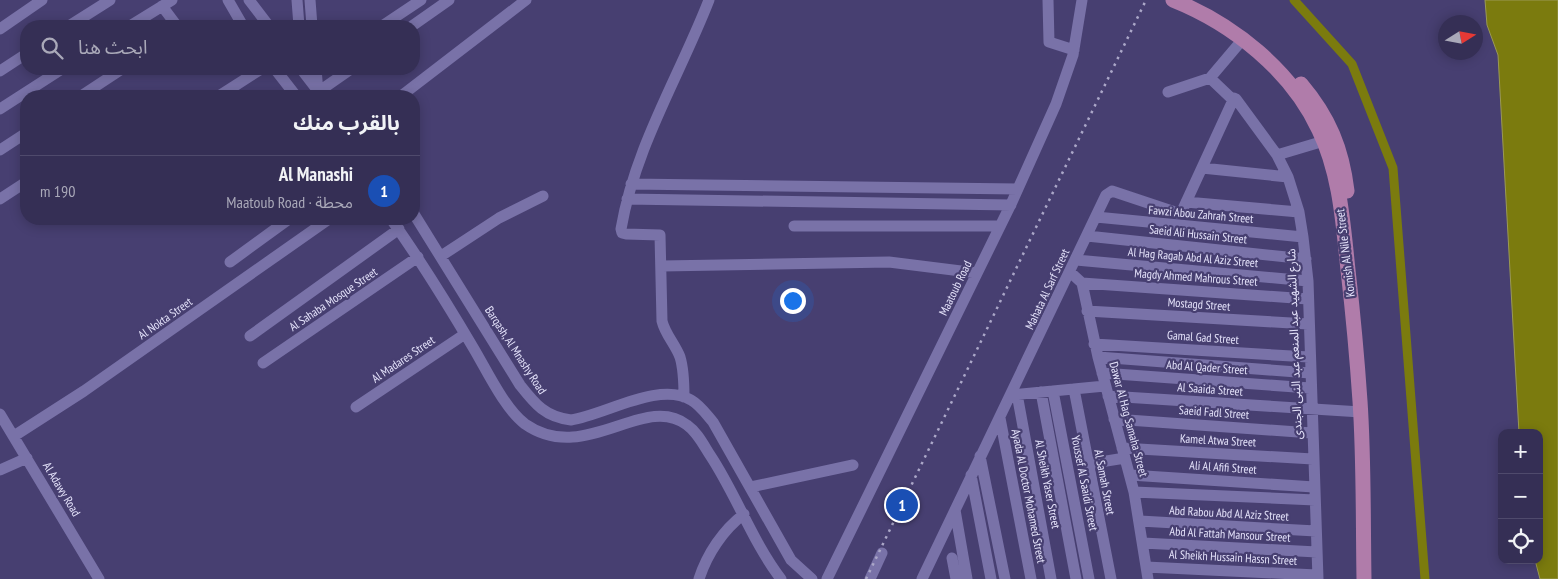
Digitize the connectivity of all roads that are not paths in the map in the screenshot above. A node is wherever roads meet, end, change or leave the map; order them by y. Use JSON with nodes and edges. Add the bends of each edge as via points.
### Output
{"nodes":[{"id":1,"x":42,"y":0,"type":"edge"},
{"id":2,"x":110,"y":0,"type":"edge"},
{"id":3,"x":228,"y":0,"type":"edge"},
{"id":4,"x":249,"y":0,"type":"edge"},
{"id":5,"x":297,"y":0,"type":"edge"},
{"id":6,"x":310,"y":0,"type":"edge"},
{"id":7,"x":421,"y":0,"type":"edge"},
{"id":8,"x":449,"y":0,"type":"edge"},
{"id":9,"x":526,"y":0,"type":"edge"},
{"id":10,"x":709,"y":0,"type":"edge"},
{"id":11,"x":1048,"y":0,"type":"edge"},
{"id":12,"x":1082,"y":0,"type":"edge"},
{"id":13,"x":1185,"y":1,"type":"edge"},
{"id":14,"x":167,"y":3,"type":"edge"},
{"id":15,"x":78,"y":20,"type":"edge"},
{"id":16,"x":142,"y":20,"type":"edge"},
{"id":17,"x":174,"y":20,"type":"edge"},
{"id":18,"x":238,"y":20,"type":"edge"},
{"id":19,"x":264,"y":20,"type":"edge"},
{"id":20,"x":299,"y":20,"type":"edge"},
{"id":21,"x":312,"y":20,"type":"edge"},
{"id":22,"x":391,"y":20,"type":"edge"},
{"id":23,"x":420,"y":20,"type":"edge"},
{"id":24,"x":0,"y":29,"type":"edge"},
{"id":25,"x":1243,"y":38,"type":"junction"},
{"id":26,"x":1074,"y":50,"type":"junction"},
{"id":27,"x":20,"y":58,"type":"edge"},
{"id":28,"x":0,"y":71,"type":"edge"},
{"id":29,"x":53,"y":75,"type":"edge"},
{"id":30,"x":113,"y":75,"type":"edge"},
{"id":31,"x":252,"y":75,"type":"edge"},
{"id":32,"x":280,"y":75,"type":"edge"},
{"id":33,"x":306,"y":75,"type":"edge"},
{"id":34,"x":317,"y":75,"type":"edge"},
{"id":35,"x":344,"y":75,"type":"edge"},
{"id":36,"x":1210,"y":78,"type":"junction"},
{"id":37,"x":29,"y":90,"type":"edge"},
{"id":38,"x":90,"y":90,"type":"edge"},
{"id":39,"x":228,"y":90,"type":"edge"},
{"id":40,"x":291,"y":90,"type":"edge"},
{"id":41,"x":317,"y":90,"type":"edge"},
{"id":42,"x":319,"y":90,"type":"edge"},
{"id":43,"x":325,"y":90,"type":"edge"},
{"id":44,"x":409,"y":90,"type":"edge"},
{"id":45,"x":1168,"y":92,"type":"dead end"},
{"id":46,"x":20,"y":96,"type":"edge"},
{"id":47,"x":1234,"y":98,"type":"junction"},
{"id":48,"x":0,"y":109,"type":"edge"},
{"id":49,"x":20,"y":137,"type":"edge"},
{"id":50,"x":1324,"y":141,"type":"junction"},
{"id":51,"x":0,"y":150,"type":"edge"},
{"id":52,"x":1277,"y":155,"type":"junction"},
{"id":53,"x":1338,"y":165,"type":"junction"},
{"id":54,"x":1202,"y":168,"type":"junction"},
{"id":55,"x":1288,"y":177,"type":"junction"},
{"id":56,"x":631,"y":184,"type":"junction"},
{"id":57,"x":20,"y":186,"type":"edge"},
{"id":58,"x":1018,"y":189,"type":"junction"},
{"id":59,"x":543,"y":196,"type":"dead end"},
{"id":60,"x":0,"y":199,"type":"edge"},
{"id":61,"x":627,"y":199,"type":"junction"},
{"id":62,"x":1186,"y":202,"type":"junction"},
{"id":63,"x":1011,"y":205,"type":"junction"},
{"id":64,"x":1299,"y":212,"type":"junction"},
{"id":65,"x":1096,"y":218,"type":"junction"},
{"id":66,"x":420,"y":224,"type":"edge"},
{"id":67,"x":281,"y":225,"type":"edge"},
{"id":68,"x":320,"y":225,"type":"edge"},
{"id":69,"x":396,"y":225,"type":"edge"},
{"id":70,"x":794,"y":226,"type":"dead end"},
{"id":71,"x":1000,"y":226,"type":"junction"},
{"id":72,"x":399,"y":229,"type":"junction"},
{"id":73,"x":1087,"y":236,"type":"junction"},
{"id":74,"x":1303,"y":237,"type":"junction"},
{"id":75,"x":440,"y":256,"type":"junction"},
{"id":76,"x":418,"y":257,"type":"junction"},
{"id":77,"x":1306,"y":259,"type":"junction"},
{"id":78,"x":1076,"y":260,"type":"junction"},
{"id":79,"x":230,"y":262,"type":"dead end"},
{"id":80,"x":662,"y":266,"type":"junction"},
{"id":81,"x":1070,"y":272,"type":"junction"},
{"id":82,"x":977,"y":273,"type":"junction"},
{"id":83,"x":1308,"y":281,"type":"junction"},
{"id":84,"x":1082,"y":283,"type":"junction"},
{"id":85,"x":1308,"y":299,"type":"junction"},
{"id":86,"x":1087,"y":310,"type":"junction"},
{"id":87,"x":1308,"y":324,"type":"junction"},
{"id":88,"x":465,"y":334,"type":"junction"},
{"id":89,"x":250,"y":336,"type":"dead end"},
{"id":90,"x":1094,"y":344,"type":"junction"},
{"id":91,"x":1098,"y":357,"type":"junction"},
{"id":92,"x":1309,"y":357,"type":"junction"},
{"id":93,"x":263,"y":363,"type":"dead end"},
{"id":94,"x":1310,"y":373,"type":"junction"},
{"id":95,"x":1102,"y":374,"type":"junction"},
{"id":96,"x":520,"y":385,"type":"junction"},
{"id":97,"x":1310,"y":388,"type":"junction"},
{"id":98,"x":1074,"y":389,"type":"junction"},
{"id":99,"x":1053,"y":391,"type":"junction"},
{"id":100,"x":1107,"y":391,"type":"junction"},
{"id":101,"x":1041,"y":392,"type":"junction"},
{"id":102,"x":1014,"y":395,"type":"junction"},
{"id":103,"x":503,"y":396,"type":"junction"},
{"id":104,"x":684,"y":397,"type":"junction"},
{"id":105,"x":356,"y":407,"type":"dead end"},
{"id":106,"x":1311,"y":409,"type":"junction"},
{"id":107,"x":1000,"y":418,"type":"junction"},
{"id":108,"x":1114,"y":419,"type":"junction"},
{"id":109,"x":2,"y":420,"type":"edge"},
{"id":110,"x":1364,"y":422,"type":"junction"},
{"id":111,"x":1312,"y":433,"type":"junction"},
{"id":112,"x":14,"y":436,"type":"junction"},
{"id":113,"x":1124,"y":453,"type":"junction"},
{"id":114,"x":980,"y":456,"type":"junction"},
{"id":115,"x":27,"y":458,"type":"junction"},
{"id":116,"x":1313,"y":459,"type":"junction"},
{"id":117,"x":1088,"y":464,"type":"junction"},
{"id":118,"x":853,"y":465,"type":"dead end"},
{"id":119,"x":0,"y":470,"type":"edge"},
{"id":120,"x":971,"y":475,"type":"junction"},
{"id":121,"x":1130,"y":475,"type":"junction"},
{"id":122,"x":751,"y":487,"type":"junction"},
{"id":123,"x":1314,"y":487,"type":"junction"},
{"id":124,"x":1134,"y":492,"type":"junction"},
{"id":125,"x":1315,"y":500,"type":"junction"},
{"id":126,"x":955,"y":510,"type":"junction"},
{"id":127,"x":744,"y":514,"type":"junction"},
{"id":128,"x":1140,"y":521,"type":"junction"},
{"id":129,"x":1220,"y":526,"type":"junction"},
{"id":130,"x":1316,"y":531,"type":"junction"},
{"id":131,"x":1219,"y":542,"type":"dead end"},
{"id":132,"x":1143,"y":543,"type":"junction"},
{"id":133,"x":1368,"y":544,"type":"junction"},
{"id":134,"x":1317,"y":552,"type":"junction"},
{"id":135,"x":882,"y":553,"type":"dead end"},
{"id":136,"x":952,"y":558,"type":"dead end"},
{"id":137,"x":1146,"y":567,"type":"junction"},
{"id":138,"x":1318,"y":577,"type":"edge"},
{"id":139,"x":99,"y":579,"type":"edge"},
{"id":140,"x":699,"y":579,"type":"edge"},
{"id":141,"x":781,"y":579,"type":"edge"},
{"id":142,"x":812,"y":579,"type":"edge"},
{"id":143,"x":827,"y":579,"type":"edge"},
{"id":144,"x":870,"y":579,"type":"edge"},
{"id":145,"x":922,"y":579,"type":"edge"},
{"id":146,"x":956,"y":579,"type":"edge"},
{"id":147,"x":967,"y":579,"type":"edge"},
{"id":148,"x":991,"y":579,"type":"edge"},
{"id":149,"x":1004,"y":579,"type":"edge"},
{"id":150,"x":1031,"y":579,"type":"edge"},
{"id":151,"x":1051,"y":579,"type":"edge"},
{"id":152,"x":1076,"y":579,"type":"edge"},
{"id":153,"x":1089,"y":579,"type":"edge"},
{"id":154,"x":1110,"y":579,"type":"edge"},
{"id":155,"x":1148,"y":579,"type":"edge"},
{"id":156,"x":1364,"y":579,"type":"edge"},
{"id":157,"x":1372,"y":579,"type":"edge"}],
"edges":[{"from":1,"to":24,"type":"street"},
{"from":2,"to":15,"type":"street"},
{"from":3,"to":18,"type":"street"},
{"from":4,"to":19,"type":"street"},
{"from":5,"to":20,"type":"street"},
{"from":6,"to":21,"type":"street"},
{"from":7,"to":22,"type":"street"},
{"from":8,"to":23,"type":"street"},
{"from":9,"to":44,"type":"street"},
{"from":10,"to":56,"type":"street","via":[[647,136]]},
{"from":11,"to":26,"type":"street","via":[[1049,42]]},
{"from":12,"to":26,"type":"street","name":"Maatoub Road"},
{"from":13,"to":25,"type":"main road","name":"Kornish Al Nile Street"},
{"from":13,"to":53,"type":"main road","name":"Kornish Al Nile Street","via":[[1245,30],[1294,75],[1323,112],[1336,138]]},
{"from":14,"to":16,"type":"street"},
{"from":14,"to":17,"type":"street"},
{"from":25,"to":36,"type":"street"},
{"from":25,"to":50,"type":"main road","name":"Kornish Al Nile Street","via":[[1305,105]]},
{"from":26,"to":58,"type":"street","name":"Maatoub Road","via":[[1063,88]]},
{"from":27,"to":28,"type":"street"},
{"from":29,"to":37,"type":"street"},
{"from":30,"to":38,"type":"street"},
{"from":31,"to":39,"type":"street"},
{"from":32,"to":40,"type":"street"},
{"from":33,"to":41,"type":"street"},
{"from":34,"to":42,"type":"street"},
{"from":35,"to":43,"type":"street"},
{"from":36,"to":45,"type":"street"},
{"from":36,"to":47,"type":"street","name":"شارع الشهيد عبد المنعم عبد النبى الجندى"},
{"from":46,"to":48,"type":"street"},
{"from":47,"to":52,"type":"street","name":"شارع الشهيد عبد المنعم عبد النبى الجندى"},
{"from":47,"to":54,"type":"street"},
{"from":49,"to":51,"type":"street"},
{"from":50,"to":52,"type":"street"},
{"from":50,"to":53,"type":"main road","name":"Kornish Al Nile Street"},
{"from":52,"to":55,"type":"street","name":"شارع الشهيد عبد المنعم عبد النبى الجندى"},
{"from":53,"to":110,"type":"main road","name":"Kornish Al Nile Street"},
{"from":54,"to":55,"type":"street"},
{"from":54,"to":62,"type":"street"},
{"from":55,"to":64,"type":"street","name":"شارع الشهيد عبد المنعم عبد النبى الجندى"},
{"from":56,"to":58,"type":"street"},
{"from":56,"to":61,"type":"street"},
{"from":57,"to":60,"type":"street"},
{"from":58,"to":63,"type":"street","name":"Maatoub Road"},
{"from":59,"to":75,"type":"street","via":[[519,207]]},
{"from":61,"to":63,"type":"street"},
{"from":61,"to":80,"type":"street","via":[[622,232],[660,235]]},
{"from":62,"to":64,"type":"street"},
{"from":62,"to":65,"type":"street","name":"Mahata Al Sarf Street","via":[[1178,213],[1112,191],[1106,195]]},
{"from":63,"to":71,"type":"street","name":"Maatoub Road"},
{"from":64,"to":74,"type":"street","name":"شارع الشهيد عبد المنعم عبد النبى الجندى"},
{"from":65,"to":73,"type":"street","name":"Mahata Al Sarf Street"},
{"from":65,"to":74,"type":"street","name":"Fawzi Abou Zahrah Street"},
{"from":66,"to":75,"type":"street","name":"Barqash, Al Mnashy Road"},
{"from":67,"to":79,"type":"street"},
{"from":68,"to":112,"type":"street","name":"Al Nokta Street","via":[[84,391]]},
{"from":69,"to":72,"type":"street"},
{"from":70,"to":71,"type":"street"},
{"from":71,"to":82,"type":"street","name":"Maatoub Road"},
{"from":72,"to":76,"type":"street"},
{"from":72,"to":89,"type":"street"},
{"from":73,"to":77,"type":"street","name":"Saeid Ali Hussain Street"},
{"from":73,"to":78,"type":"street","name":"Mahata Al Sarf Street"},
{"from":74,"to":77,"type":"street","name":"شارع الشهيد عبد المنعم عبد النبى الجندى"},
{"from":75,"to":96,"type":"street","name":"Barqash, Al Mnashy Road"},
{"from":76,"to":88,"type":"street"},
{"from":76,"to":93,"type":"street","name":"Al Sahaba Mosque Street"},
{"from":77,"to":83,"type":"street","name":"شارع الشهيد عبد المنعم عبد النبى الجندى"},
{"from":78,"to":81,"type":"street","name":"Mahata Al Sarf Street"},
{"from":78,"to":83,"type":"street","name":"Al Hag Ragab Abd Al Aziz Street"},
{"from":80,"to":82,"type":"street","via":[[889,262]]},
{"from":80,"to":104,"type":"street","via":[[662,321],[680,356]]},
{"from":81,"to":84,"type":"street"},
{"from":81,"to":102,"type":"street","name":"Mahata Al Sarf Street"},
{"from":82,"to":143,"type":"street","name":"Maatoub Road"},
{"from":83,"to":85,"type":"street","name":"شارع الشهيد عبد المنعم عبد النبى الجندى"},
{"from":84,"to":85,"type":"street","name":"Magdy Ahmed Mahrous Street"},
{"from":84,"to":86,"type":"street","name":"Dawar Al Hag Samaha Street"},
{"from":85,"to":87,"type":"street","name":"شارع الشهيد عبد المنعم عبد النبى الجندى"},
{"from":86,"to":87,"type":"street","name":"Mostagd Street"},
{"from":86,"to":90,"type":"street","name":"Dawar Al Hag Samaha Street"},
{"from":87,"to":92,"type":"street","name":"شارع الشهيد عبد المنعم عبد النبى الجندى"},
{"from":88,"to":103,"type":"street"},
{"from":88,"to":105,"type":"street","name":"Al Madares Street"},
{"from":90,"to":91,"type":"street","name":"Dawar Al Hag Samaha Street"},
{"from":90,"to":92,"type":"street","name":"Gamal Gad Street"},
{"from":91,"to":94,"type":"street"},
{"from":91,"to":95,"type":"street","name":"Dawar Al Hag Samaha Street"},
{"from":92,"to":94,"type":"street","name":"شارع الشهيد عبد المنعم عبد النبى الجندى"},
{"from":94,"to":97,"type":"street","name":"شارع الشهيد عبد المنعم عبد النبى الجندى"},
{"from":95,"to":97,"type":"street","name":"Abd Al Qader Street"},
{"from":95,"to":100,"type":"street","name":"Dawar Al Hag Samaha Street"},
{"from":96,"to":103,"type":"street"},
{"from":96,"to":104,"type":"street","name":"Barqash, Al Mnashy Road","via":[[546,414],[571,420],[659,394]]},
{"from":97,"to":106,"type":"street","name":"شارع الشهيد عبد المنعم عبد النبى الجندى"},
{"from":98,"to":99,"type":"street","name":"Al Saaida Street"},
{"from":98,"to":100,"type":"street","name":"Al Saaida Street"},
{"from":98,"to":117,"type":"street","name":"Al Samah Street"},
{"from":99,"to":101,"type":"street","name":"Al Saaida Street"},
{"from":99,"to":153,"type":"street","name":"Youssef Al Saaidi Street"},
{"from":100,"to":106,"type":"street","name":"Al Saaida Street"},
{"from":100,"to":108,"type":"street","name":"Dawar Al Hag Samaha Street"},
{"from":101,"to":102,"type":"street","name":"Al Saaida Street"},
{"from":101,"to":152,"type":"street"},
{"from":102,"to":107,"type":"street","name":"Mahata Al Sarf Street"},
{"from":102,"to":151,"type":"street","name":"Al Sheikh Yaser Street"},
{"from":103,"to":127,"type":"street","via":[[524,423],[558,438],[595,435],[647,417],[675,418],[688,425],[697,436],[722,472]]},
{"from":104,"to":122,"type":"street","name":"Barqash, Al Mnashy Road","via":[[701,408],[713,422]]},
{"from":106,"to":110,"type":"street","name":"Al Saaida Street"},
{"from":106,"to":111,"type":"street","name":"شارع الشهيد عبد المنعم عبد النبى الجندى"},
{"from":107,"to":114,"type":"street","name":"Mahata Al Sarf Street"},
{"from":107,"to":150,"type":"street","name":"Ayada Al Doctor Mohamed Street"},
{"from":108,"to":111,"type":"street","name":"Saeid Fadl Street"},
{"from":108,"to":113,"type":"street","name":"Dawar Al Hag Samaha Street"},
{"from":109,"to":112,"type":"street","name":"Al Adawy Road"},
{"from":110,"to":133,"type":"main road","name":"Kornish Al Nile Street"},
{"from":111,"to":116,"type":"street","name":"شارع الشهيد عبد المنعم عبد النبى الجندى"},
{"from":112,"to":115,"type":"street","name":"Al Adawy Road"},
{"from":113,"to":116,"type":"street","name":"Kamel Atwa Street"},
{"from":113,"to":117,"type":"street","name":"Kamel Atwa Street"},
{"from":113,"to":121,"type":"street","name":"Dawar Al Hag Samaha Street"},
{"from":114,"to":120,"type":"street","name":"Mahata Al Sarf Street"},
{"from":114,"to":149,"type":"street"},
{"from":115,"to":119,"type":"street"},
{"from":115,"to":139,"type":"street","name":"Al Adawy Road"},
{"from":116,"to":123,"type":"street","name":"شارع الشهيد عبد المنعم عبد النبى الجندى"},
{"from":117,"to":154,"type":"street","name":"Al Samah Street"},
{"from":118,"to":122,"type":"street"},
{"from":120,"to":126,"type":"street","name":"Mahata Al Sarf Street"},
{"from":120,"to":148,"type":"street"},
{"from":121,"to":123,"type":"street","name":"Ali Al Afifi Street"},
{"from":121,"to":124,"type":"street","name":"Dawar Al Hag Samaha Street"},
{"from":122,"to":142,"type":"street","name":"Barqash, Al Mnashy Road","via":[[791,560]]},
{"from":123,"to":125,"type":"street","name":"شارع الشهيد عبد المنعم عبد النبى الجندى"},
{"from":124,"to":125,"type":"street"},
{"from":124,"to":128,"type":"street","name":"Dawar Al Hag Samaha Street"},
{"from":125,"to":130,"type":"street","name":"شارع الشهيد عبد المنعم عبد النبى الجندى"},
{"from":126,"to":145,"type":"street","name":"Mahata Al Sarf Street"},
{"from":126,"to":147,"type":"street"},
{"from":127,"to":140,"type":"street","via":[[734,521],[713,549]]},
{"from":127,"to":141,"type":"street"},
{"from":128,"to":129,"type":"street","name":"Abd Rabou Abd Al Aziz Street"},
{"from":128,"to":132,"type":"street","name":"Dawar Al Hag Samaha Street"},
{"from":129,"to":130,"type":"street","name":"Abd Rabou Abd Al Aziz Street"},
{"from":129,"to":131,"type":"street"},
{"from":130,"to":134,"type":"street","name":"شارع الشهيد عبد المنعم عبد النبى الجندى"},
{"from":132,"to":134,"type":"street","name":"Abd Al Fattah Mansour Street"},
{"from":132,"to":137,"type":"street","name":"Dawar Al Hag Samaha Street"},
{"from":133,"to":156,"type":"main road","name":"Kornish Al Nile Street"},
{"from":133,"to":157,"type":"main road","name":"Kornish Al Nile Street"},
{"from":134,"to":138,"type":"street","name":"شارع الشهيد عبد المنعم عبد النبى الجندى"},
{"from":135,"to":144,"type":"street"},
{"from":136,"to":146,"type":"street"},
{"from":137,"to":138,"type":"street","name":"Al Sheikh Hussain Hassn Street"},
{"from":137,"to":155,"type":"street","name":"Dawar Al Hag Samaha Street"}]}
